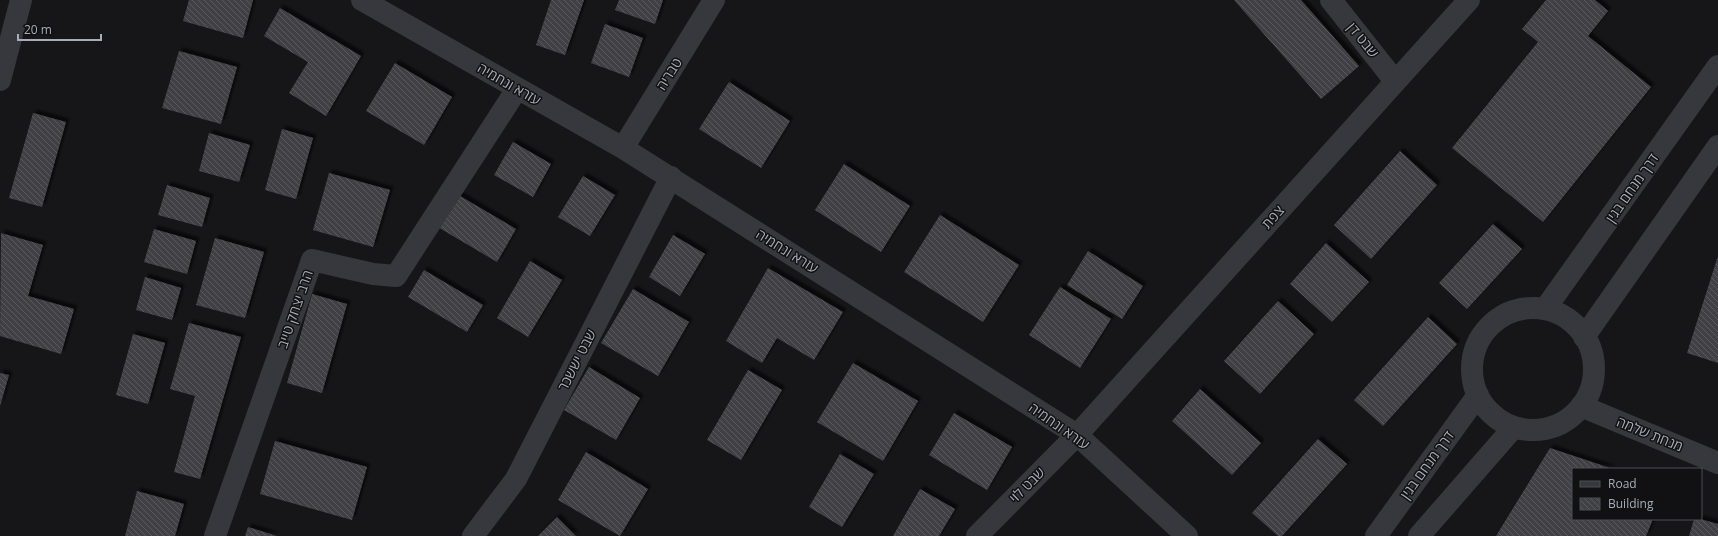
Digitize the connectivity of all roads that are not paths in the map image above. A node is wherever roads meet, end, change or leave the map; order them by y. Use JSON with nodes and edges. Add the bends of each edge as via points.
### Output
{"nodes":[{"id":1,"x":21,"y":0,"type":"edge"},
{"id":2,"x":362,"y":0,"type":"edge"},
{"id":3,"x":714,"y":0,"type":"edge"},
{"id":4,"x":1331,"y":0,"type":"edge"},
{"id":5,"x":1469,"y":0,"type":"edge"},
{"id":6,"x":1718,"y":66,"type":"edge"},
{"id":7,"x":0,"y":80,"type":"edge"},
{"id":8,"x":1395,"y":80,"type":"junction"},
{"id":9,"x":518,"y":89,"type":"junction"},
{"id":10,"x":1718,"y":146,"type":"edge"},
{"id":11,"x":623,"y":148,"type":"junction"},
{"id":12,"x":670,"y":178,"type":"junction"},
{"id":13,"x":1545,"y":309,"type":"junction"},
{"id":14,"x":1584,"y":337,"type":"junction"},
{"id":15,"x":1478,"y":395,"type":"junction"},
{"id":16,"x":1581,"y":406,"type":"junction"},
{"id":17,"x":1514,"y":427,"type":"junction"},
{"id":18,"x":1077,"y":435,"type":"junction"},
{"id":19,"x":1718,"y":463,"type":"edge"},
{"id":20,"x":214,"y":536,"type":"edge"},
{"id":21,"x":473,"y":536,"type":"edge"},
{"id":22,"x":977,"y":536,"type":"edge"},
{"id":23,"x":1187,"y":536,"type":"edge"},
{"id":24,"x":1376,"y":536,"type":"edge"},
{"id":25,"x":1419,"y":536,"type":"edge"}],
"edges":[{"from":1,"to":7,"type":"street"},
{"from":2,"to":9,"type":"street","name":"עזרא ונחמיה"},
{"from":3,"to":11,"type":"street","name":"טבריה"},
{"from":4,"to":8,"type":"street","name":"שבט דן"},
{"from":5,"to":8,"type":"street","name":"צפת"},
{"from":6,"to":13,"type":"street","name":"דרך מנחם בגין"},
{"from":8,"to":18,"type":"street","name":"צפת"},
{"from":9,"to":11,"type":"street","name":"עזרא ונחמיה"},
{"from":9,"to":20,"type":"street","name":"הרב יצחק טייב","via":[[396,276],[373,274],[312,260]]},
{"from":10,"to":14,"type":"street"},
{"from":11,"to":12,"type":"street","name":"עזרא ונחמיה"},
{"from":12,"to":18,"type":"street","name":"עזרא ונחמיה"},
{"from":12,"to":21,"type":"street","name":"שבט יששכר","via":[[516,479]]},
{"from":13,"to":14,"type":"street","via":[[1563,316],[1576,326]]},
{"from":13,"to":15,"type":"street","via":[[1522,308],[1503,316],[1487,330],[1476,347],[1472,368]]},
{"from":14,"to":16,"type":"street","via":[[1592,355],[1593,373],[1590,390]]},
{"from":15,"to":17,"type":"street","via":[[1490,413]]},
{"from":15,"to":24,"type":"street","name":"דרך מנחם בגין"},
{"from":16,"to":17,"type":"street","via":[[1553,427],[1536,430]]},
{"from":16,"to":19,"type":"street","name":"מנחת שלמה"},
{"from":17,"to":25,"type":"street"},
{"from":18,"to":22,"type":"street","name":"שבט לוי"},
{"from":18,"to":23,"type":"street","name":"עזרא ונחמיה"}]}
